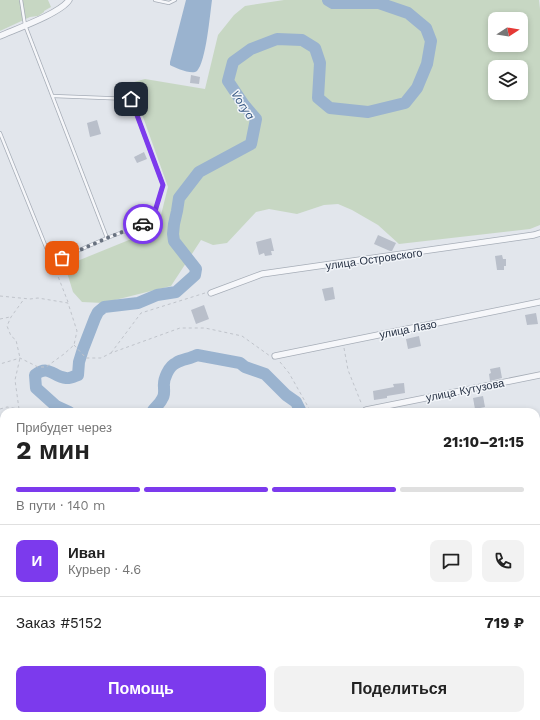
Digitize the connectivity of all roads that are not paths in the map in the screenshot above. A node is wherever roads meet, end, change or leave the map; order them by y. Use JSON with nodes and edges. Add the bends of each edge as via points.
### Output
{"nodes":[{"id":1,"x":21,"y":0,"type":"edge"},
{"id":2,"x":69,"y":0,"type":"edge"},
{"id":3,"x":155,"y":0,"type":"edge"},
{"id":4,"x":175,"y":0,"type":"edge"},
{"id":5,"x":25,"y":25,"type":"junction"},
{"id":6,"x":0,"y":36,"type":"edge"},
{"id":7,"x":53,"y":96,"type":"junction"},
{"id":8,"x":0,"y":133,"type":"edge"},
{"id":9,"x":540,"y":233,"type":"edge"},
{"id":10,"x":107,"y":238,"type":"junction"},
{"id":11,"x":211,"y":293,"type":"road end"},
{"id":12,"x":540,"y":302,"type":"edge"},
{"id":13,"x":275,"y":356,"type":"road end"},
{"id":14,"x":540,"y":375,"type":"edge"},
{"id":15,"x":376,"y":408,"type":"edge"}],
"edges":[{"from":1,"to":5,"type":"lane"},
{"from":2,"to":5,"type":"street","via":[[58,10]]},
{"from":3,"to":4,"type":"lane","via":[[169,3]]},
{"from":5,"to":6,"type":"street"},
{"from":5,"to":7,"type":"lane"},
{"from":7,"to":10,"type":"lane"},
{"from":7,"to":10,"type":"lane","via":[[131,99],[163,185],[152,221]]},
{"from":8,"to":10,"type":"lane","via":[[52,262]]},
{"from":9,"to":11,"type":"street","name":"улица Островского","via":[[262,274]]},
{"from":12,"to":13,"type":"street","name":"улица Лазо"},
{"from":14,"to":15,"type":"street","name":"улица Кутузова"}]}
